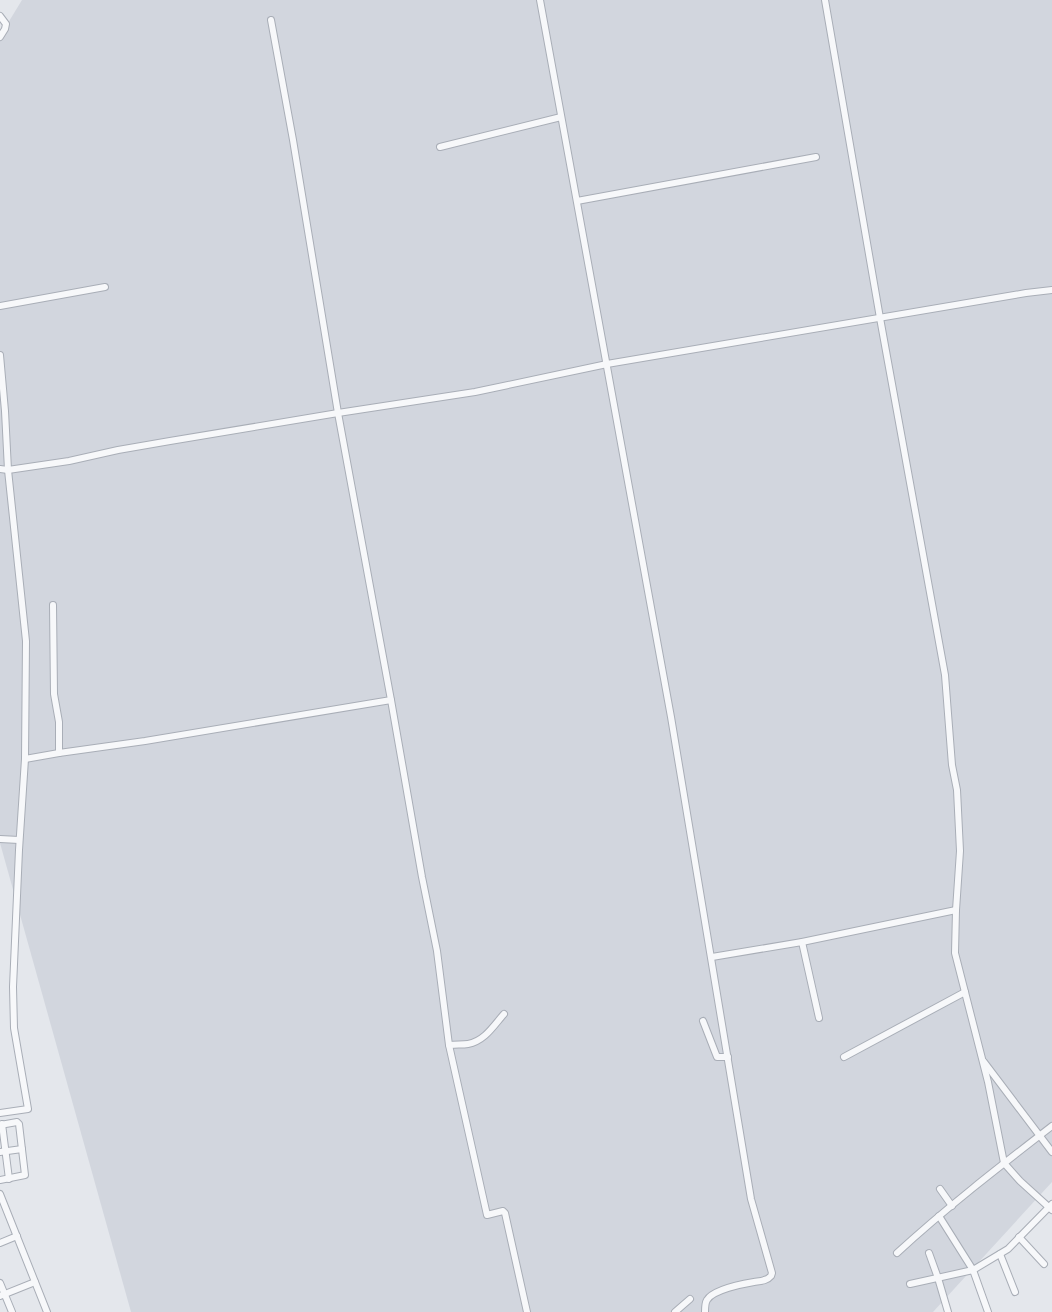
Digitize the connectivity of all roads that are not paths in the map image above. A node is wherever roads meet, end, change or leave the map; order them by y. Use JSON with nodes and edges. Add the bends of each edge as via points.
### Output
{"nodes":[{"id":1,"x":540,"y":0,"type":"edge"},
{"id":2,"x":825,"y":0,"type":"edge"},
{"id":3,"x":0,"y":16,"type":"edge"},
{"id":4,"x":271,"y":20,"type":"dead end"},
{"id":5,"x":0,"y":37,"type":"edge"},
{"id":6,"x":561,"y":117,"type":"junction"},
{"id":7,"x":440,"y":147,"type":"dead end"},
{"id":8,"x":816,"y":157,"type":"dead end"},
{"id":9,"x":577,"y":201,"type":"junction"},
{"id":10,"x":105,"y":287,"type":"dead end"},
{"id":11,"x":1052,"y":290,"type":"edge"},
{"id":12,"x":0,"y":306,"type":"edge"},
{"id":13,"x":880,"y":318,"type":"junction"},
{"id":14,"x":0,"y":355,"type":"edge"},
{"id":15,"x":607,"y":364,"type":"junction"},
{"id":16,"x":338,"y":412,"type":"junction"},
{"id":17,"x":0,"y":470,"type":"edge"},
{"id":18,"x":8,"y":470,"type":"junction"},
{"id":19,"x":53,"y":605,"type":"dead end"},
{"id":20,"x":391,"y":700,"type":"junction"},
{"id":21,"x":59,"y":753,"type":"junction"},
{"id":22,"x":25,"y":759,"type":"junction"},
{"id":23,"x":0,"y":839,"type":"edge"},
{"id":24,"x":19,"y":840,"type":"junction"},
{"id":25,"x":956,"y":910,"type":"junction"},
{"id":26,"x":802,"y":942,"type":"junction"},
{"id":27,"x":712,"y":957,"type":"junction"},
{"id":28,"x":965,"y":992,"type":"junction"},
{"id":29,"x":504,"y":1014,"type":"dead end"},
{"id":30,"x":819,"y":1018,"type":"dead end"},
{"id":31,"x":703,"y":1021,"type":"dead end"},
{"id":32,"x":450,"y":1045,"type":"junction"},
{"id":33,"x":728,"y":1057,"type":"junction"},
{"id":34,"x":844,"y":1057,"type":"dead end"},
{"id":35,"x":982,"y":1059,"type":"junction"},
{"id":36,"x":0,"y":1113,"type":"edge"},
{"id":37,"x":1,"y":1124,"type":"edge"},
{"id":38,"x":1052,"y":1126,"type":"edge"},
{"id":39,"x":1039,"y":1136,"type":"junction"},
{"id":40,"x":22,"y":1149,"type":"junction"},
{"id":41,"x":3,"y":1152,"type":"edge"},
{"id":42,"x":1052,"y":1152,"type":"edge"},
{"id":43,"x":1004,"y":1163,"type":"junction"},
{"id":44,"x":9,"y":1179,"type":"junction"},
{"id":45,"x":0,"y":1180,"type":"edge"},
{"id":46,"x":940,"y":1190,"type":"dead end"},
{"id":47,"x":0,"y":1194,"type":"edge"},
{"id":48,"x":952,"y":1206,"type":"junction"},
{"id":49,"x":1051,"y":1208,"type":"edge"},
{"id":50,"x":940,"y":1216,"type":"junction"},
{"id":51,"x":17,"y":1236,"type":"junction"},
{"id":52,"x":1019,"y":1237,"type":"junction"},
{"id":53,"x":0,"y":1243,"type":"edge"},
{"id":54,"x":897,"y":1253,"type":"dead end"},
{"id":55,"x":929,"y":1253,"type":"dead end"},
{"id":56,"x":1000,"y":1254,"type":"junction"},
{"id":57,"x":1044,"y":1264,"type":"dead end"},
{"id":58,"x":973,"y":1270,"type":"junction"},
{"id":59,"x":938,"y":1278,"type":"junction"},
{"id":60,"x":35,"y":1282,"type":"junction"},
{"id":61,"x":0,"y":1283,"type":"edge"},
{"id":62,"x":910,"y":1284,"type":"dead end"},
{"id":63,"x":1015,"y":1292,"type":"dead end"},
{"id":64,"x":2,"y":1295,"type":"edge"},
{"id":65,"x":690,"y":1299,"type":"dead end"},
{"id":66,"x":12,"y":1312,"type":"edge"},
{"id":67,"x":47,"y":1312,"type":"edge"},
{"id":68,"x":527,"y":1312,"type":"edge"},
{"id":69,"x":675,"y":1312,"type":"edge"},
{"id":70,"x":705,"y":1312,"type":"edge"},
{"id":71,"x":948,"y":1312,"type":"edge"},
{"id":72,"x":988,"y":1312,"type":"edge"}],
"edges":[{"from":1,"to":6,"type":"street"},
{"from":2,"to":13,"type":"street"},
{"from":3,"to":5,"type":"street","via":[[6,24]]},
{"from":4,"to":16,"type":"street"},
{"from":6,"to":7,"type":"street"},
{"from":6,"to":9,"type":"street"},
{"from":8,"to":9,"type":"street"},
{"from":9,"to":15,"type":"street"},
{"from":10,"to":12,"type":"street"},
{"from":11,"to":13,"type":"street"},
{"from":13,"to":15,"type":"street"},
{"from":13,"to":25,"type":"street","via":[[945,675],[960,851]]},
{"from":14,"to":18,"type":"street"},
{"from":15,"to":16,"type":"street","via":[[475,392]]},
{"from":15,"to":27,"type":"street"},
{"from":16,"to":18,"type":"street"},
{"from":16,"to":20,"type":"street"},
{"from":17,"to":18,"type":"street"},
{"from":18,"to":22,"type":"street","via":[[25,627]]},
{"from":19,"to":21,"type":"street","via":[[54,694],[59,722]]},
{"from":20,"to":21,"type":"street"},
{"from":20,"to":32,"type":"street","via":[[437,951]]},
{"from":21,"to":22,"type":"street"},
{"from":22,"to":24,"type":"street"},
{"from":23,"to":24,"type":"street"},
{"from":24,"to":36,"type":"street","via":[[14,943],[14,1028],[28,1108]]},
{"from":25,"to":26,"type":"street"},
{"from":25,"to":28,"type":"street","via":[[955,954]]},
{"from":26,"to":27,"type":"street"},
{"from":26,"to":30,"type":"street"},
{"from":27,"to":33,"type":"street"},
{"from":28,"to":34,"type":"street"},
{"from":28,"to":35,"type":"street"},
{"from":29,"to":32,"type":"street","via":[[480,1040],[469,1044]]},
{"from":31,"to":33,"type":"street","via":[[717,1058]]},
{"from":32,"to":68,"type":"street","via":[[487,1215],[500,1211],[505,1213]]},
{"from":33,"to":70,"type":"street","via":[[751,1198],[772,1276],[768,1280],[746,1283],[714,1293],[705,1305]]},
{"from":35,"to":39,"type":"street"},
{"from":35,"to":43,"type":"street"},
{"from":37,"to":40,"type":"street","via":[[19,1124]]},
{"from":37,"to":41,"type":"street"},
{"from":38,"to":39,"type":"street"},
{"from":39,"to":42,"type":"street"},
{"from":39,"to":43,"type":"street"},
{"from":40,"to":41,"type":"street"},
{"from":40,"to":44,"type":"street","via":[[25,1175]]},
{"from":41,"to":44,"type":"street"},
{"from":43,"to":48,"type":"street"},
{"from":43,"to":49,"type":"street"},
{"from":44,"to":45,"type":"street"},
{"from":46,"to":48,"type":"street"},
{"from":47,"to":51,"type":"street"},
{"from":48,"to":50,"type":"street"},
{"from":49,"to":52,"type":"street"},
{"from":50,"to":54,"type":"street"},
{"from":50,"to":58,"type":"street"},
{"from":51,"to":53,"type":"street"},
{"from":51,"to":60,"type":"street"},
{"from":52,"to":56,"type":"street"},
{"from":52,"to":57,"type":"street"},
{"from":55,"to":59,"type":"street"},
{"from":56,"to":58,"type":"street"},
{"from":56,"to":63,"type":"street"},
{"from":58,"to":59,"type":"street"},
{"from":58,"to":72,"type":"street"},
{"from":59,"to":62,"type":"street"},
{"from":59,"to":71,"type":"street"},
{"from":60,"to":64,"type":"street"},
{"from":60,"to":67,"type":"street"},
{"from":61,"to":64,"type":"street"},
{"from":64,"to":66,"type":"street"},
{"from":65,"to":69,"type":"street"}]}
